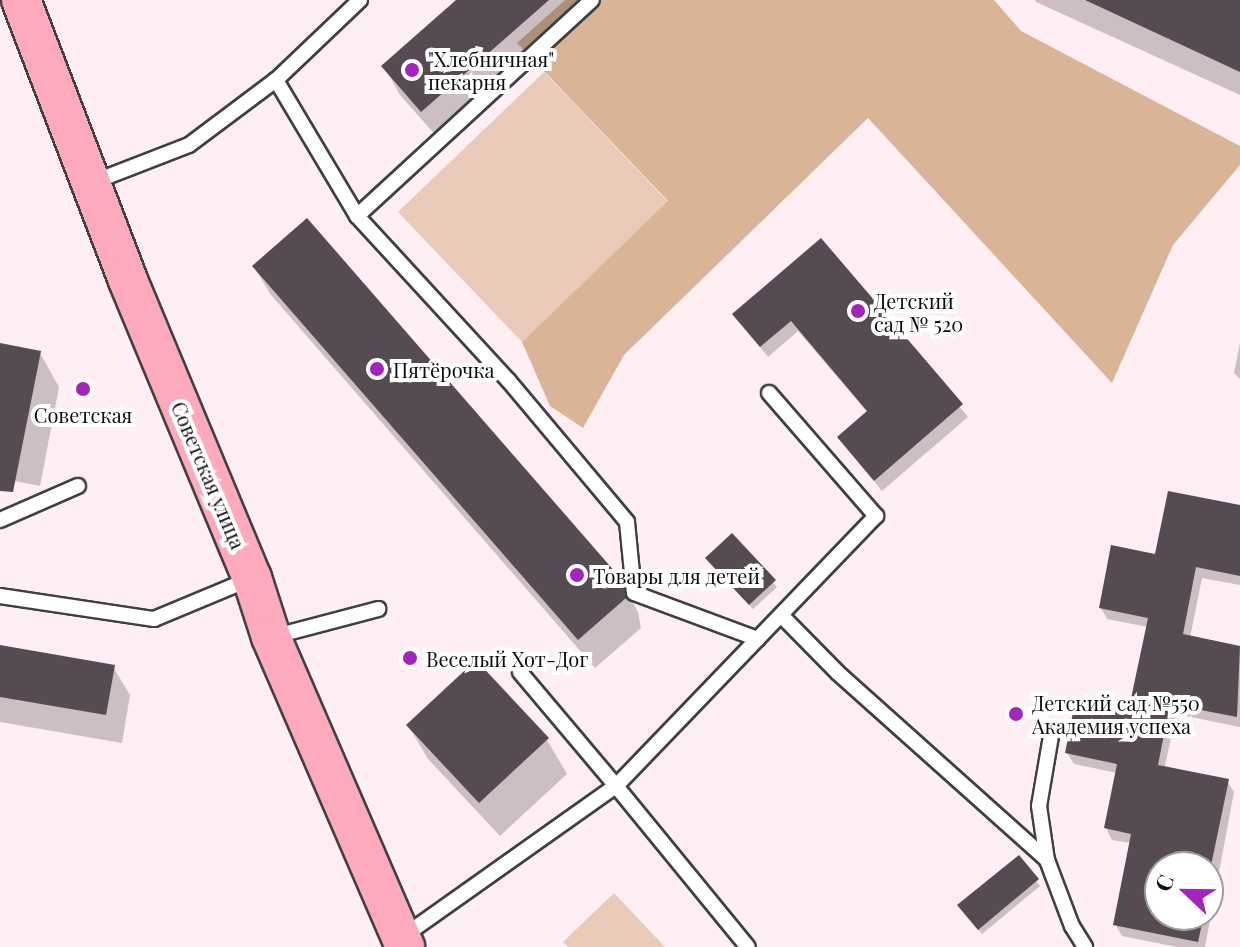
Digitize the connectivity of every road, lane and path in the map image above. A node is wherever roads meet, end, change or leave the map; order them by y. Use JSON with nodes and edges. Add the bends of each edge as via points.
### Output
{"nodes":[{"id":1,"x":21,"y":0,"type":"edge"},
{"id":2,"x":360,"y":0,"type":"edge"},
{"id":3,"x":592,"y":0,"type":"edge"},
{"id":4,"x":276,"y":80,"type":"junction"},
{"id":5,"x":91,"y":183,"type":"junction"},
{"id":6,"x":357,"y":216,"type":"junction"},
{"id":7,"x":769,"y":393,"type":"dead end"},
{"id":8,"x":78,"y":486,"type":"dead end"},
{"id":9,"x":0,"y":520,"type":"edge"},
{"id":10,"x":252,"y":578,"type":"junction"},
{"id":11,"x":0,"y":596,"type":"edge"},
{"id":12,"x":378,"y":609,"type":"dead end"},
{"id":13,"x":781,"y":615,"type":"junction"},
{"id":14,"x":271,"y":637,"type":"junction"},
{"id":15,"x":758,"y":639,"type":"junction"},
{"id":16,"x":520,"y":672,"type":"dead end"},
{"id":17,"x":1051,"y":736,"type":"dead end"},
{"id":18,"x":616,"y":786,"type":"junction"},
{"id":19,"x":1047,"y":860,"type":"junction"},
{"id":20,"x":403,"y":942,"type":"edge"},
{"id":21,"x":748,"y":947,"type":"edge"},
{"id":22,"x":1085,"y":947,"type":"edge"}],
"edges":[{"from":1,"to":5,"type":"main road","name":"Советская улица"},
{"from":2,"to":4,"type":"lane"},
{"from":3,"to":6,"type":"lane"},
{"from":4,"to":5,"type":"lane","via":[[189,145]]},
{"from":4,"to":6,"type":"lane"},
{"from":5,"to":10,"type":"main road","name":"Советская улица"},
{"from":6,"to":15,"type":"lane","via":[[508,380],[627,522],[634,593]]},
{"from":7,"to":13,"type":"lane","via":[[876,516]]},
{"from":8,"to":9,"type":"lane"},
{"from":10,"to":11,"type":"lane","via":[[154,619]]},
{"from":10,"to":14,"type":"main road","name":"Советская улица"},
{"from":12,"to":14,"type":"lane"},
{"from":13,"to":15,"type":"lane"},
{"from":13,"to":19,"type":"lane","via":[[838,673]]},
{"from":14,"to":20,"type":"main road","name":"Советская улица"},
{"from":15,"to":18,"type":"lane"},
{"from":16,"to":18,"type":"lane"},
{"from":17,"to":19,"type":"lane","via":[[1039,806]]},
{"from":18,"to":20,"type":"lane"},
{"from":18,"to":21,"type":"lane"},
{"from":19,"to":22,"type":"lane"}]}
